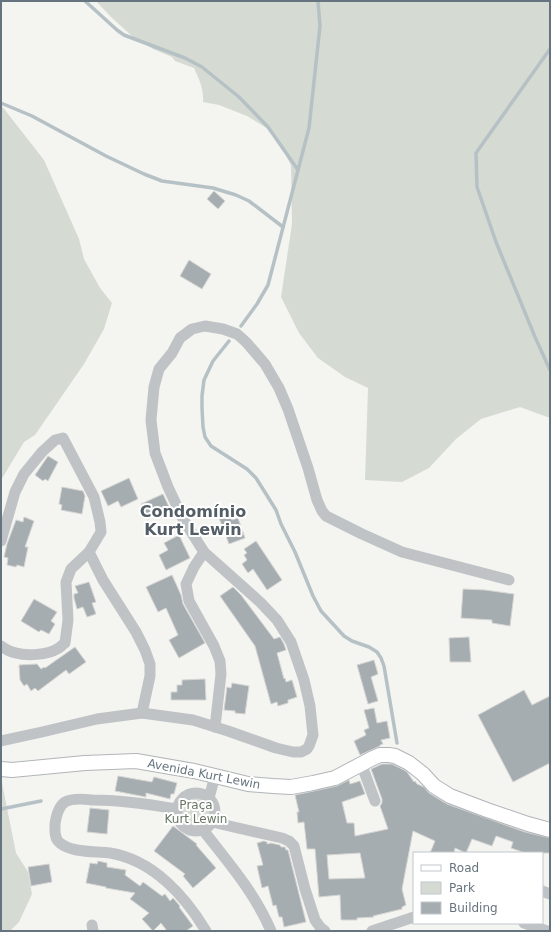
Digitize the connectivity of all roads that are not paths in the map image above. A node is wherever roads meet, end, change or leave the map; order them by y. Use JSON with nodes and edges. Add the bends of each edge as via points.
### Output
{"nodes":[{"id":1,"x":1,"y":541,"type":"edge"},
{"id":2,"x":89,"y":552,"type":"junction"},
{"id":3,"x":204,"y":552,"type":"junction"},
{"id":4,"x":509,"y":580,"type":"dead end"},
{"id":5,"x":1,"y":646,"type":"edge"},
{"id":6,"x":142,"y":713,"type":"junction"},
{"id":7,"x":215,"y":727,"type":"junction"},
{"id":8,"x":1,"y":741,"type":"edge"},
{"id":9,"x":361,"y":763,"type":"junction"},
{"id":10,"x":1,"y":769,"type":"edge"},
{"id":11,"x":215,"y":776,"type":"junction"},
{"id":12,"x":209,"y":798,"type":"junction"},
{"id":13,"x":375,"y":801,"type":"dead end"},
{"id":14,"x":176,"y":809,"type":"junction"},
{"id":15,"x":212,"y":822,"type":"junction"},
{"id":16,"x":202,"y":830,"type":"junction"},
{"id":17,"x":550,"y":830,"type":"edge"},
{"id":18,"x":412,"y":918,"type":"edge"},
{"id":19,"x":527,"y":924,"type":"edge"},
{"id":20,"x":206,"y":931,"type":"edge"},
{"id":21,"x":271,"y":931,"type":"edge"},
{"id":22,"x":324,"y":931,"type":"edge"},
{"id":23,"x":372,"y":931,"type":"edge"},
{"id":24,"x":407,"y":931,"type":"edge"},
{"id":25,"x":547,"y":931,"type":"edge"}],
"edges":[{"from":1,"to":2,"type":"street","via":[[15,492],[24,474],[42,452],[55,440],[63,438],[94,497],[100,522],[101,532]]},
{"from":2,"to":5,"type":"street","via":[[71,569],[66,582],[68,620],[65,643],[49,653],[32,655],[16,653]]},
{"from":2,"to":6,"type":"street","via":[[136,632],[150,664]]},
{"from":3,"to":4,"type":"street","via":[[183,519],[168,487],[155,453],[150,420],[159,369],[180,338],[192,329],[205,326],[237,334],[265,364],[288,409],[317,500],[326,516],[402,552]]},
{"from":3,"to":7,"type":"street","via":[[186,584],[189,601],[220,661]]},
{"from":3,"to":7,"type":"street","via":[[260,602],[277,620],[291,642],[304,680],[313,735],[306,749],[294,752]]},
{"from":6,"to":7,"type":"street","via":[[193,720]]},
{"from":6,"to":8,"type":"street","via":[[97,719]]},
{"from":9,"to":11,"type":"main road","name":"Avenida Kurt Lewin","via":[[335,778],[291,787],[248,784]]},
{"from":9,"to":13,"type":"street"},
{"from":9,"to":17,"type":"main road","name":"Avenida Kurt Lewin","via":[[380,755],[395,756],[409,763],[434,786],[450,796]]},
{"from":10,"to":11,"type":"main road","name":"Avenida Kurt Lewin","via":[[136,761]]},
{"from":11,"to":12,"type":"street"},
{"from":12,"to":14,"type":"street","via":[[204,794],[192,793],[186,795]]},
{"from":12,"to":15,"type":"street","via":[[215,809]]},
{"from":14,"to":16,"type":"street","via":[[181,825],[191,831]]},
{"from":14,"to":20,"type":"street","via":[[112,800],[72,800],[64,802],[59,809],[55,822],[55,836],[59,843],[73,850],[127,857],[148,868],[182,897]]},
{"from":15,"to":16,"type":"street"},
{"from":15,"to":22,"type":"street","via":[[289,841],[294,846],[315,920]]},
{"from":16,"to":21,"type":"street","via":[[254,898]]},
{"from":18,"to":23,"type":"street"},
{"from":18,"to":24,"type":"street"},
{"from":19,"to":25,"type":"street"}]}
